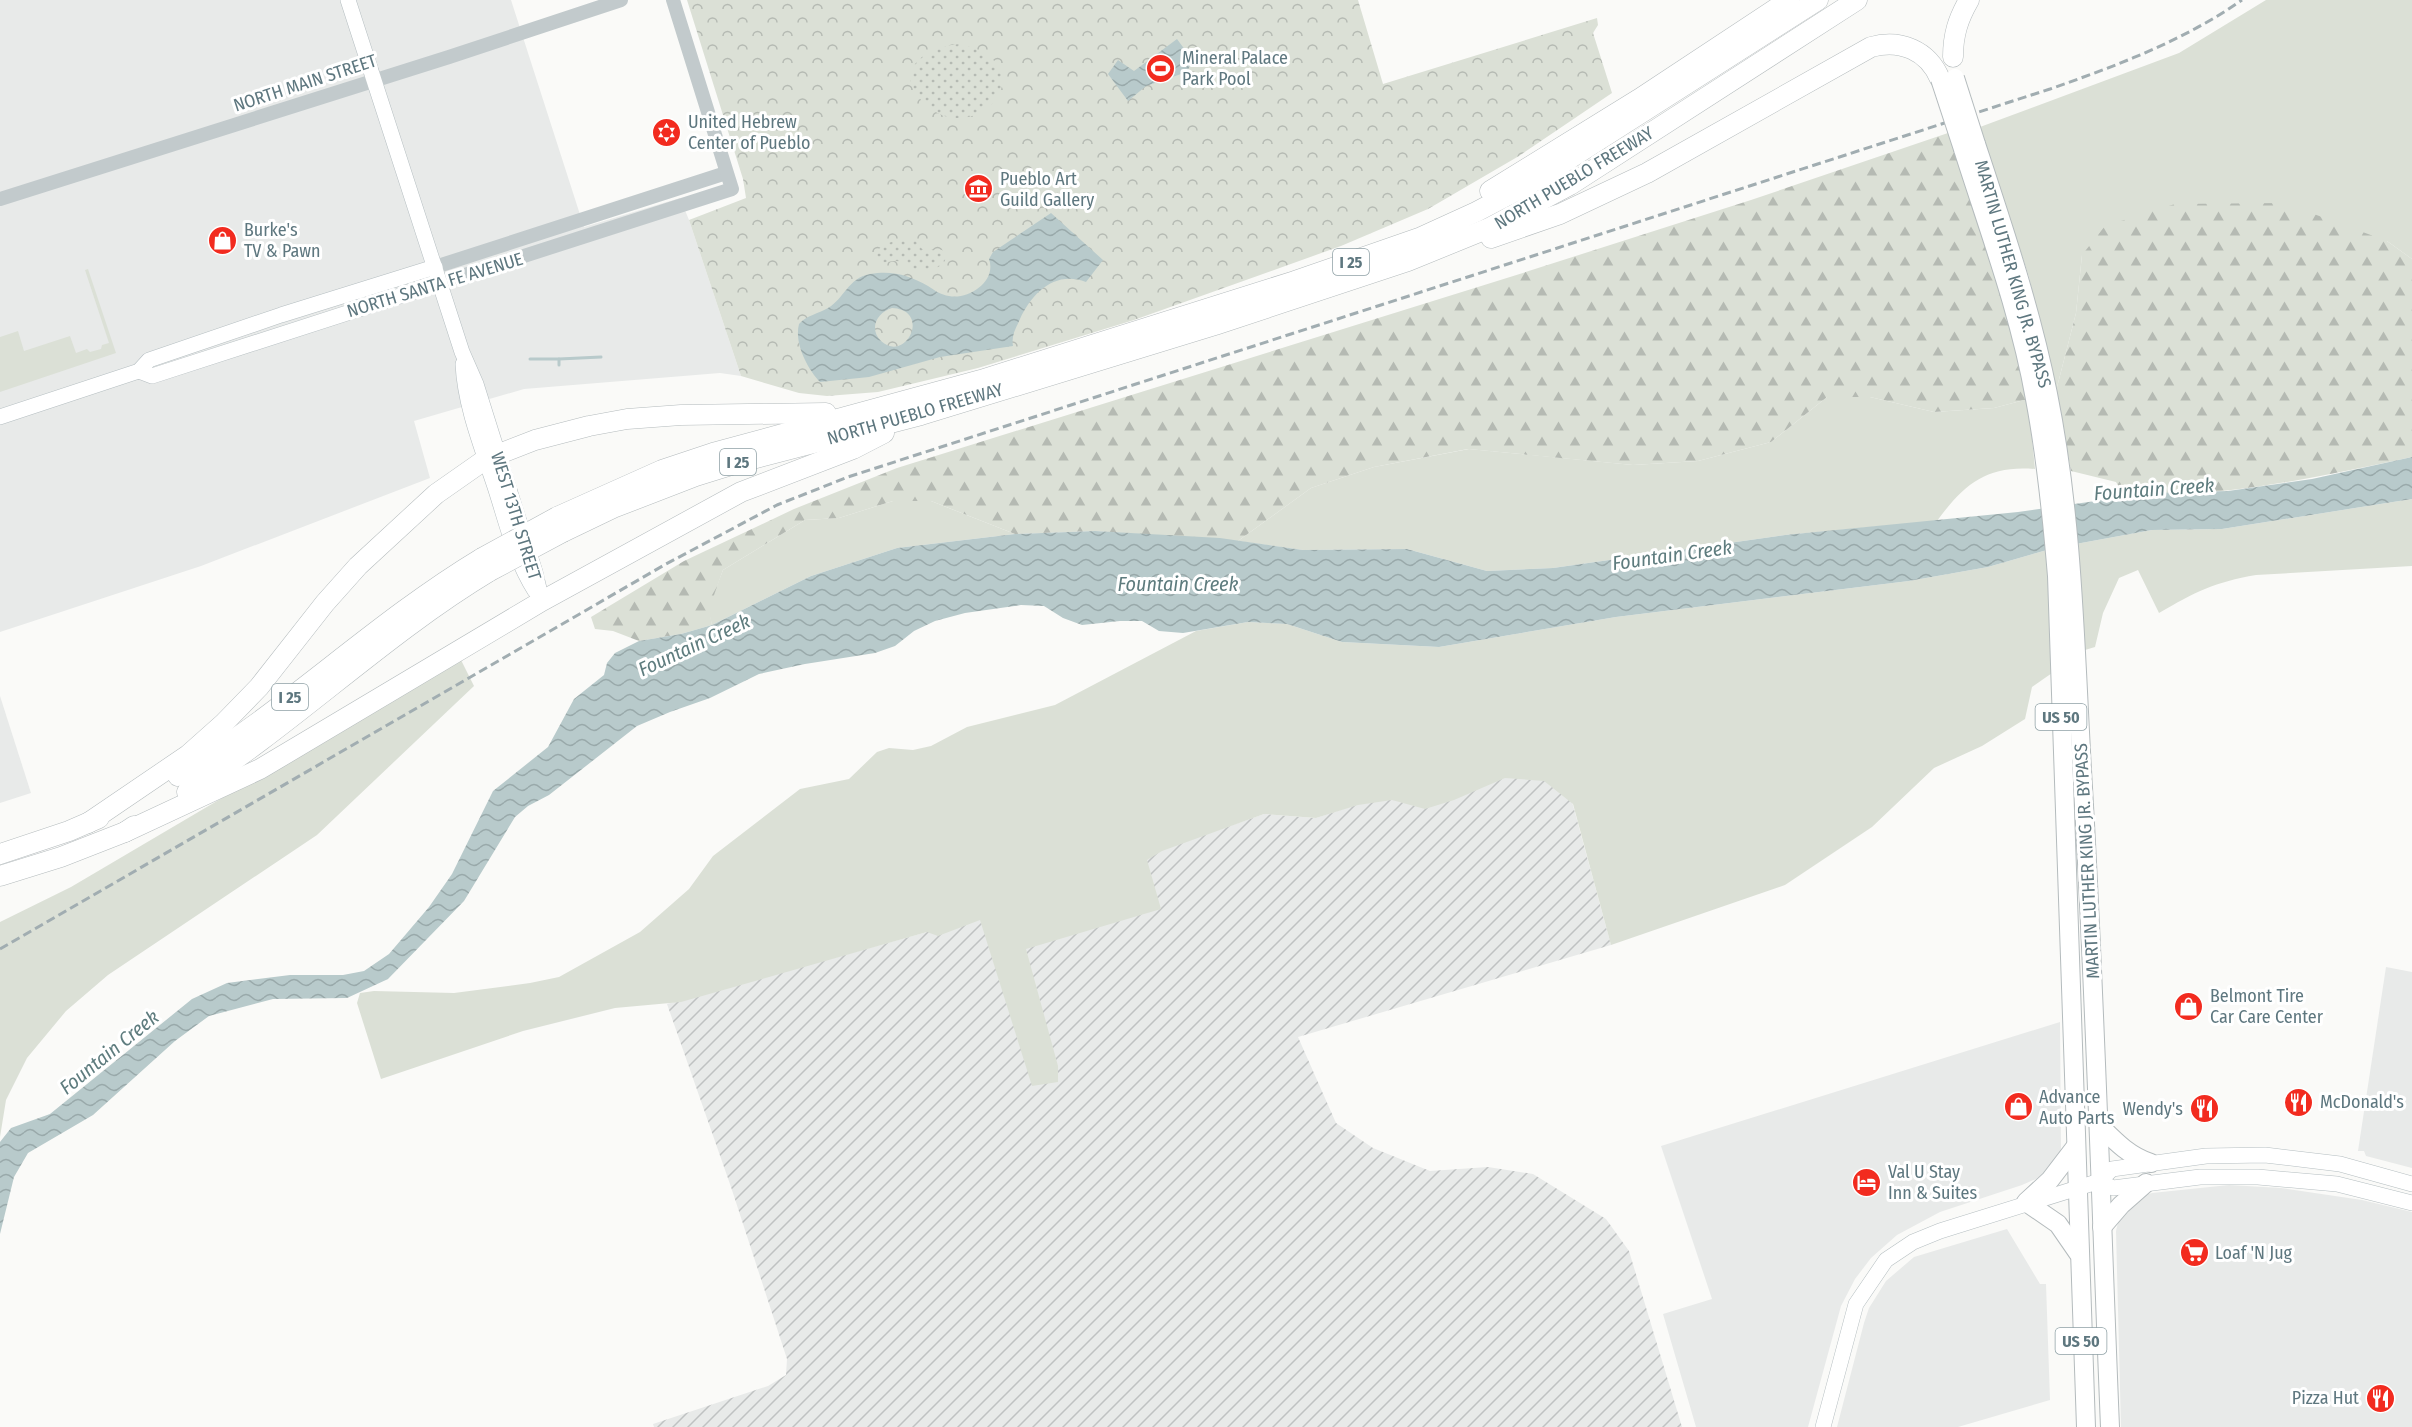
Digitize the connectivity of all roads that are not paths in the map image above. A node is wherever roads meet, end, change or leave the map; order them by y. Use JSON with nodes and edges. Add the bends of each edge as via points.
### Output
{"nodes":[{"id":1,"x":348,"y":0,"type":"edge"},
{"id":2,"x":621,"y":0,"type":"edge"},
{"id":3,"x":674,"y":0,"type":"edge"},
{"id":4,"x":1789,"y":0,"type":"edge"},
{"id":5,"x":1818,"y":0,"type":"edge"},
{"id":6,"x":1857,"y":0,"type":"edge"},
{"id":7,"x":1969,"y":0,"type":"edge"},
{"id":8,"x":1953,"y":57,"type":"joint"},
{"id":9,"x":1947,"y":78,"type":"junction"},
{"id":10,"x":373,"y":80,"type":"junction"},
{"id":11,"x":726,"y":173,"type":"junction"},
{"id":12,"x":0,"y":199,"type":"edge"},
{"id":13,"x":1419,"y":238,"type":"junction"},
{"id":14,"x":1408,"y":261,"type":"junction"},
{"id":15,"x":435,"y":267,"type":"junction"},
{"id":16,"x":440,"y":283,"type":"junction"},
{"id":17,"x":139,"y":371,"type":"junction"},
{"id":18,"x":862,"y":411,"type":"junction"},
{"id":19,"x":921,"y":415,"type":"junction"},
{"id":20,"x":0,"y":417,"type":"edge"},
{"id":21,"x":491,"y":456,"type":"junction"},
{"id":22,"x":560,"y":524,"type":"junction"},
{"id":23,"x":486,"y":564,"type":"junction"},
{"id":24,"x":2064,"y":574,"type":"junction"},
{"id":25,"x":542,"y":601,"type":"junction"},
{"id":26,"x":88,"y":823,"type":"junction"},
{"id":27,"x":125,"y":832,"type":"junction"},
{"id":28,"x":0,"y":854,"type":"edge"},
{"id":29,"x":0,"y":876,"type":"edge"},
{"id":30,"x":2099,"y":1125,"type":"junction"},
{"id":31,"x":2076,"y":1146,"type":"junction"},
{"id":32,"x":2151,"y":1163,"type":"junction"},
{"id":33,"x":2100,"y":1181,"type":"junction"},
{"id":34,"x":2146,"y":1183,"type":"junction"},
{"id":35,"x":2412,"y":1184,"type":"edge"},
{"id":36,"x":2076,"y":1188,"type":"junction"},
{"id":37,"x":2026,"y":1202,"type":"junction"},
{"id":38,"x":2412,"y":1203,"type":"edge"},
{"id":39,"x":2102,"y":1227,"type":"junction"},
{"id":40,"x":2079,"y":1255,"type":"junction"},
{"id":41,"x":1823,"y":1427,"type":"edge"},
{"id":42,"x":2085,"y":1427,"type":"edge"},
{"id":43,"x":2110,"y":1427,"type":"edge"}],
"edges":[{"from":1,"to":10,"type":"main road","name":"WEST 13TH STREET"},
{"from":2,"to":10,"type":"street","name":"NORTH MAIN STREET"},
{"from":3,"to":11,"type":"street"},
{"from":4,"to":13,"type":"highway","via":[[1521,173],[1455,208]]},
{"from":5,"to":13,"type":"highway","name":"NORTH PUEBLO FREEWAY","number":"I 25","via":[[1533,182]]},
{"from":6,"to":14,"type":"highway","name":"NORTH PUEBLO FREEWAY","number":"I 25","via":[[1551,196],[1489,228]]},
{"from":7,"to":8,"type":"highway","number":"US 50","via":[[1957,23]]},
{"from":8,"to":9,"type":"highway","name":"MARTIN LUTHER KING JR. BYPASS","number":"US 50"},
{"from":9,"to":14,"type":"highway","via":[[1912,48],[1893,44],[1871,47],[1647,173],[1588,201],[1511,232]]},
{"from":9,"to":24,"type":"highway","name":"MARTIN LUTHER KING JR. BYPASS","number":"US 50","bridge":true,"via":[[2042,395],[2050,501]]},
{"from":10,"to":12,"type":"street","name":"NORTH MAIN STREET"},
{"from":10,"to":15,"type":"main road","name":"WEST 13TH STREET"},
{"from":11,"to":15,"type":"street","name":"NORTH SANTA FE AVENUE"},
{"from":11,"to":16,"type":"street","name":"NORTH SANTA FE AVENUE","via":[[732,189]]},
{"from":13,"to":18,"type":"highway","name":"NORTH PUEBLO FREEWAY","number":"I 25","via":[[1004,372]]},
{"from":14,"to":19,"type":"highway","name":"NORTH PUEBLO FREEWAY","number":"I 25","via":[[1215,326]]},
{"from":15,"to":16,"type":"main road","name":"WEST 13TH STREET"},
{"from":15,"to":17,"type":"main road","name":"NORTH SANTA FE AVENUE","via":[[149,360]]},
{"from":16,"to":17,"type":"main road","name":"NORTH SANTA FE AVENUE","via":[[152,376]]},
{"from":16,"to":21,"type":"main road","name":"WEST 13TH STREET","via":[[476,384]]},
{"from":17,"to":20,"type":"main road","name":"NORTH SANTA FE AVENUE"},
{"from":18,"to":21,"type":"highway","via":[[627,419],[589,426]]},
{"from":18,"to":22,"type":"highway","name":"NORTH PUEBLO FREEWAY","number":"I 25","via":[[662,470]]},
{"from":19,"to":22,"type":"highway","name":"NORTH PUEBLO FREEWAY","number":"I 25","via":[[741,462]]},
{"from":19,"to":25,"type":"highway","via":[[853,449],[741,492]]},
{"from":21,"to":25,"type":"main road","name":"WEST 13TH STREET","via":[[535,572]]},
{"from":21,"to":26,"type":"highway","via":[[436,494],[358,566],[259,687],[224,723],[188,755]]},
{"from":22,"to":23,"type":"highway","name":"NORTH PUEBLO FREEWAY","number":"I 25","bridge":true},
{"from":23,"to":26,"type":"highway","name":"NORTH PUEBLO FREEWAY","number":"I 25","via":[[405,608],[194,767]]},
{"from":23,"to":27,"type":"highway","name":"NORTH PUEBLO FREEWAY","number":"I 25","via":[[255,746]]},
{"from":24,"to":30,"type":"highway","name":"MARTIN LUTHER KING JR. BYPASS","number":"US 50"},
{"from":24,"to":31,"type":"highway","name":"MARTIN LUTHER KING JR. BYPASS","number":"US 50"},
{"from":25,"to":27,"type":"highway","via":[[260,769]]},
{"from":26,"to":28,"type":"highway","name":"NORTH PUEBLO FREEWAY","number":"I 25"},
{"from":27,"to":29,"type":"highway","name":"NORTH PUEBLO FREEWAY","number":"I 25"},
{"from":30,"to":32,"type":"highway","via":[[2125,1150]]},
{"from":30,"to":33,"type":"highway","name":"MARTIN LUTHER KING JR. BYPASS","number":"US 50"},
{"from":31,"to":36,"type":"highway","name":"MARTIN LUTHER KING JR. BYPASS","number":"US 50"},
{"from":31,"to":37,"type":"highway","via":[[2050,1180]]},
{"from":32,"to":33,"type":"main road","via":[[2112,1169]]},
{"from":32,"to":35,"type":"main road","via":[[2206,1155],[2265,1155],[2340,1164]]},
{"from":33,"to":34,"type":"main road","via":[[2113,1188]]},
{"from":33,"to":36,"type":"main road"},
{"from":33,"to":39,"type":"highway","name":"MARTIN LUTHER KING JR. BYPASS","number":"US 50"},
{"from":34,"to":38,"type":"main road","via":[[2213,1176],[2258,1177],[2337,1184]]},
{"from":34,"to":39,"type":"highway"},
{"from":36,"to":37,"type":"main road"},
{"from":36,"to":40,"type":"highway","name":"MARTIN LUTHER KING JR. BYPASS","number":"US 50"},
{"from":37,"to":40,"type":"highway","via":[[2058,1224]]},
{"from":37,"to":41,"type":"main road","via":[[1931,1234],[1886,1260],[1856,1304]]},
{"from":39,"to":43,"type":"highway","name":"MARTIN LUTHER KING JR. BYPASS","number":"US 50"},
{"from":40,"to":42,"type":"highway","name":"MARTIN LUTHER KING JR. BYPASS","number":"US 50"}]}
